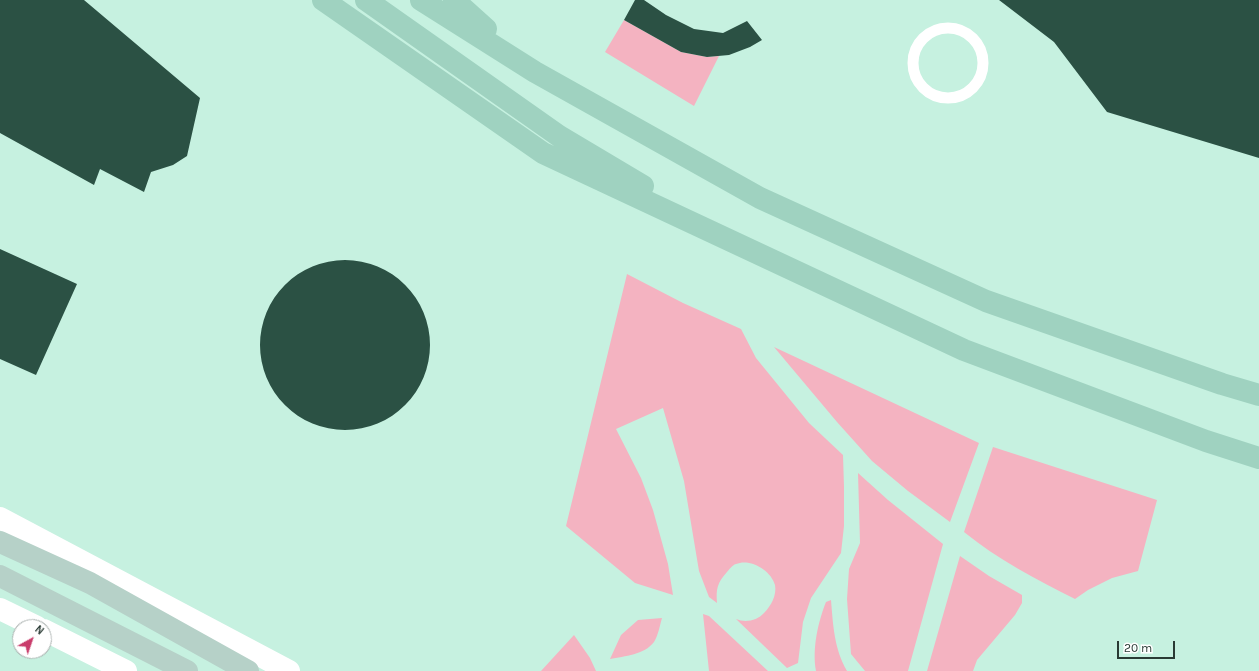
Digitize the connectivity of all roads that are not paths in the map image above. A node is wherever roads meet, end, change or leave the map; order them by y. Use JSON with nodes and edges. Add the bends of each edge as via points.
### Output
{"nodes":[{"id":1,"x":323,"y":0,"type":"edge"},
{"id":2,"x":366,"y":0,"type":"edge"},
{"id":3,"x":421,"y":0,"type":"edge"},
{"id":4,"x":454,"y":0,"type":"edge"},
{"id":5,"x":984,"y":60,"type":"joint"},
{"id":6,"x":535,"y":72,"type":"junction"},
{"id":7,"x":753,"y":250,"type":"junction"},
{"id":8,"x":1259,"y":395,"type":"edge"},
{"id":9,"x":1259,"y":458,"type":"edge"},
{"id":10,"x":0,"y":518,"type":"edge"},
{"id":11,"x":0,"y":542,"type":"edge"},
{"id":12,"x":0,"y":576,"type":"edge"},
{"id":13,"x":0,"y":609,"type":"edge"},
{"id":14,"x":21,"y":619,"type":"edge"},
{"id":15,"x":52,"y":634,"type":"edge"},
{"id":16,"x":126,"y":671,"type":"edge"},
{"id":17,"x":187,"y":671,"type":"edge"},
{"id":18,"x":248,"y":671,"type":"edge"},
{"id":19,"x":289,"y":671,"type":"edge"}],
"edges":[{"from":1,"to":7,"type":"main road","via":[[543,152]]},
{"from":2,"to":7,"type":"main road","via":[[559,136]]},
{"from":3,"to":6,"type":"main road"},
{"from":4,"to":6,"type":"main road"},
{"from":5,"to":5,"type":"lane","via":[[975,39],[965,31],[943,27],[922,38],[916,48],[913,70],[925,90],[947,99],[970,92],[983,72]]},
{"from":6,"to":8,"type":"main road","via":[[760,198],[986,301]]},
{"from":7,"to":9,"type":"main road","via":[[964,350],[1206,442]]},
{"from":10,"to":19,"type":"street"},
{"from":11,"to":18,"type":"main road","via":[[90,583]]},
{"from":12,"to":17,"type":"main road"},
{"from":13,"to":14,"type":"street"},
{"from":15,"to":16,"type":"street"}]}
